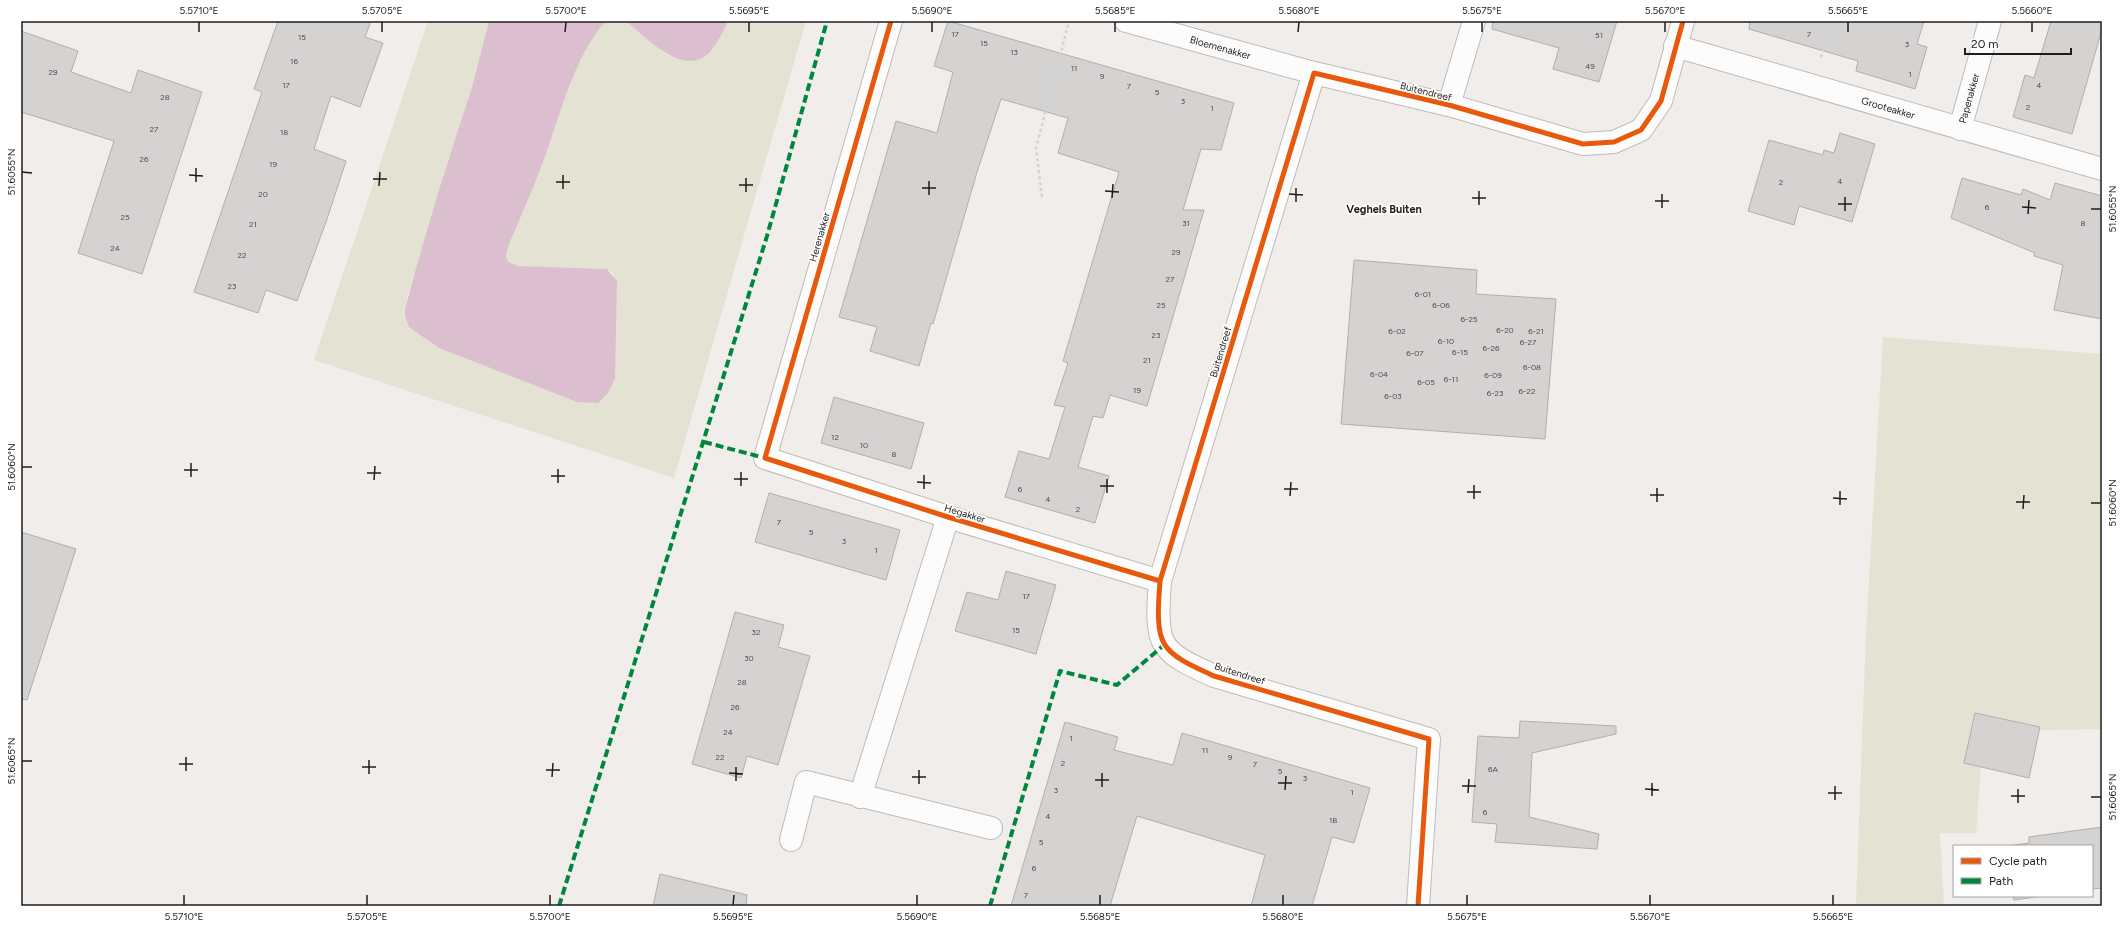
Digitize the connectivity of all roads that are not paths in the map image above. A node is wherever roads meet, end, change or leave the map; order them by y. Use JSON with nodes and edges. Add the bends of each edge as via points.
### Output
{"nodes":[{"id":1,"x":891,"y":21,"type":"edge"},
{"id":2,"x":1126,"y":21,"type":"edge"},
{"id":3,"x":1474,"y":21,"type":"edge"},
{"id":4,"x":1683,"y":21,"type":"edge"},
{"id":5,"x":1990,"y":21,"type":"edge"},
{"id":6,"x":1675,"y":46,"type":"junction"},
{"id":7,"x":1314,"y":72,"type":"junction"},
{"id":8,"x":1449,"y":106,"type":"junction"},
{"id":9,"x":1960,"y":128,"type":"junction"},
{"id":10,"x":2102,"y":169,"type":"edge"},
{"id":11,"x":765,"y":458,"type":"joint"},
{"id":12,"x":948,"y":517,"type":"junction"},
{"id":13,"x":1160,"y":581,"type":"junction"},
{"id":14,"x":860,"y":797,"type":"junction"},
{"id":15,"x":991,"y":828,"type":"dead end"},
{"id":16,"x":791,"y":840,"type":"dead end"},
{"id":17,"x":1418,"y":906,"type":"edge"}],
"edges":[{"from":1,"to":11,"type":"street","name":"Herenakker"},
{"from":2,"to":7,"type":"street","name":"Bloemenakker"},
{"from":3,"to":8,"type":"street"},
{"from":4,"to":6,"type":"street","name":"Buitendreef"},
{"from":5,"to":9,"type":"street","name":"Papenakker"},
{"from":6,"to":8,"type":"street","name":"Buitendreef","via":[[1660,101],[1641,130],[1614,142],[1583,144]]},
{"from":6,"to":9,"type":"street","name":"Grooteakker"},
{"from":7,"to":8,"type":"street","name":"Buitendreef"},
{"from":7,"to":13,"type":"street","name":"Buitendreef"},
{"from":9,"to":10,"type":"street","name":"Grooteakker"},
{"from":11,"to":12,"type":"street","name":"Hegakker"},
{"from":12,"to":13,"type":"street","name":"Hegakker"},
{"from":12,"to":14,"type":"street"},
{"from":13,"to":17,"type":"street","name":"Buitendreef","via":[[1159,625],[1162,638],[1164,645],[1181,659],[1214,676],[1430,739]]},
{"from":14,"to":15,"type":"street"},
{"from":14,"to":16,"type":"street","via":[[806,782]]}]}
